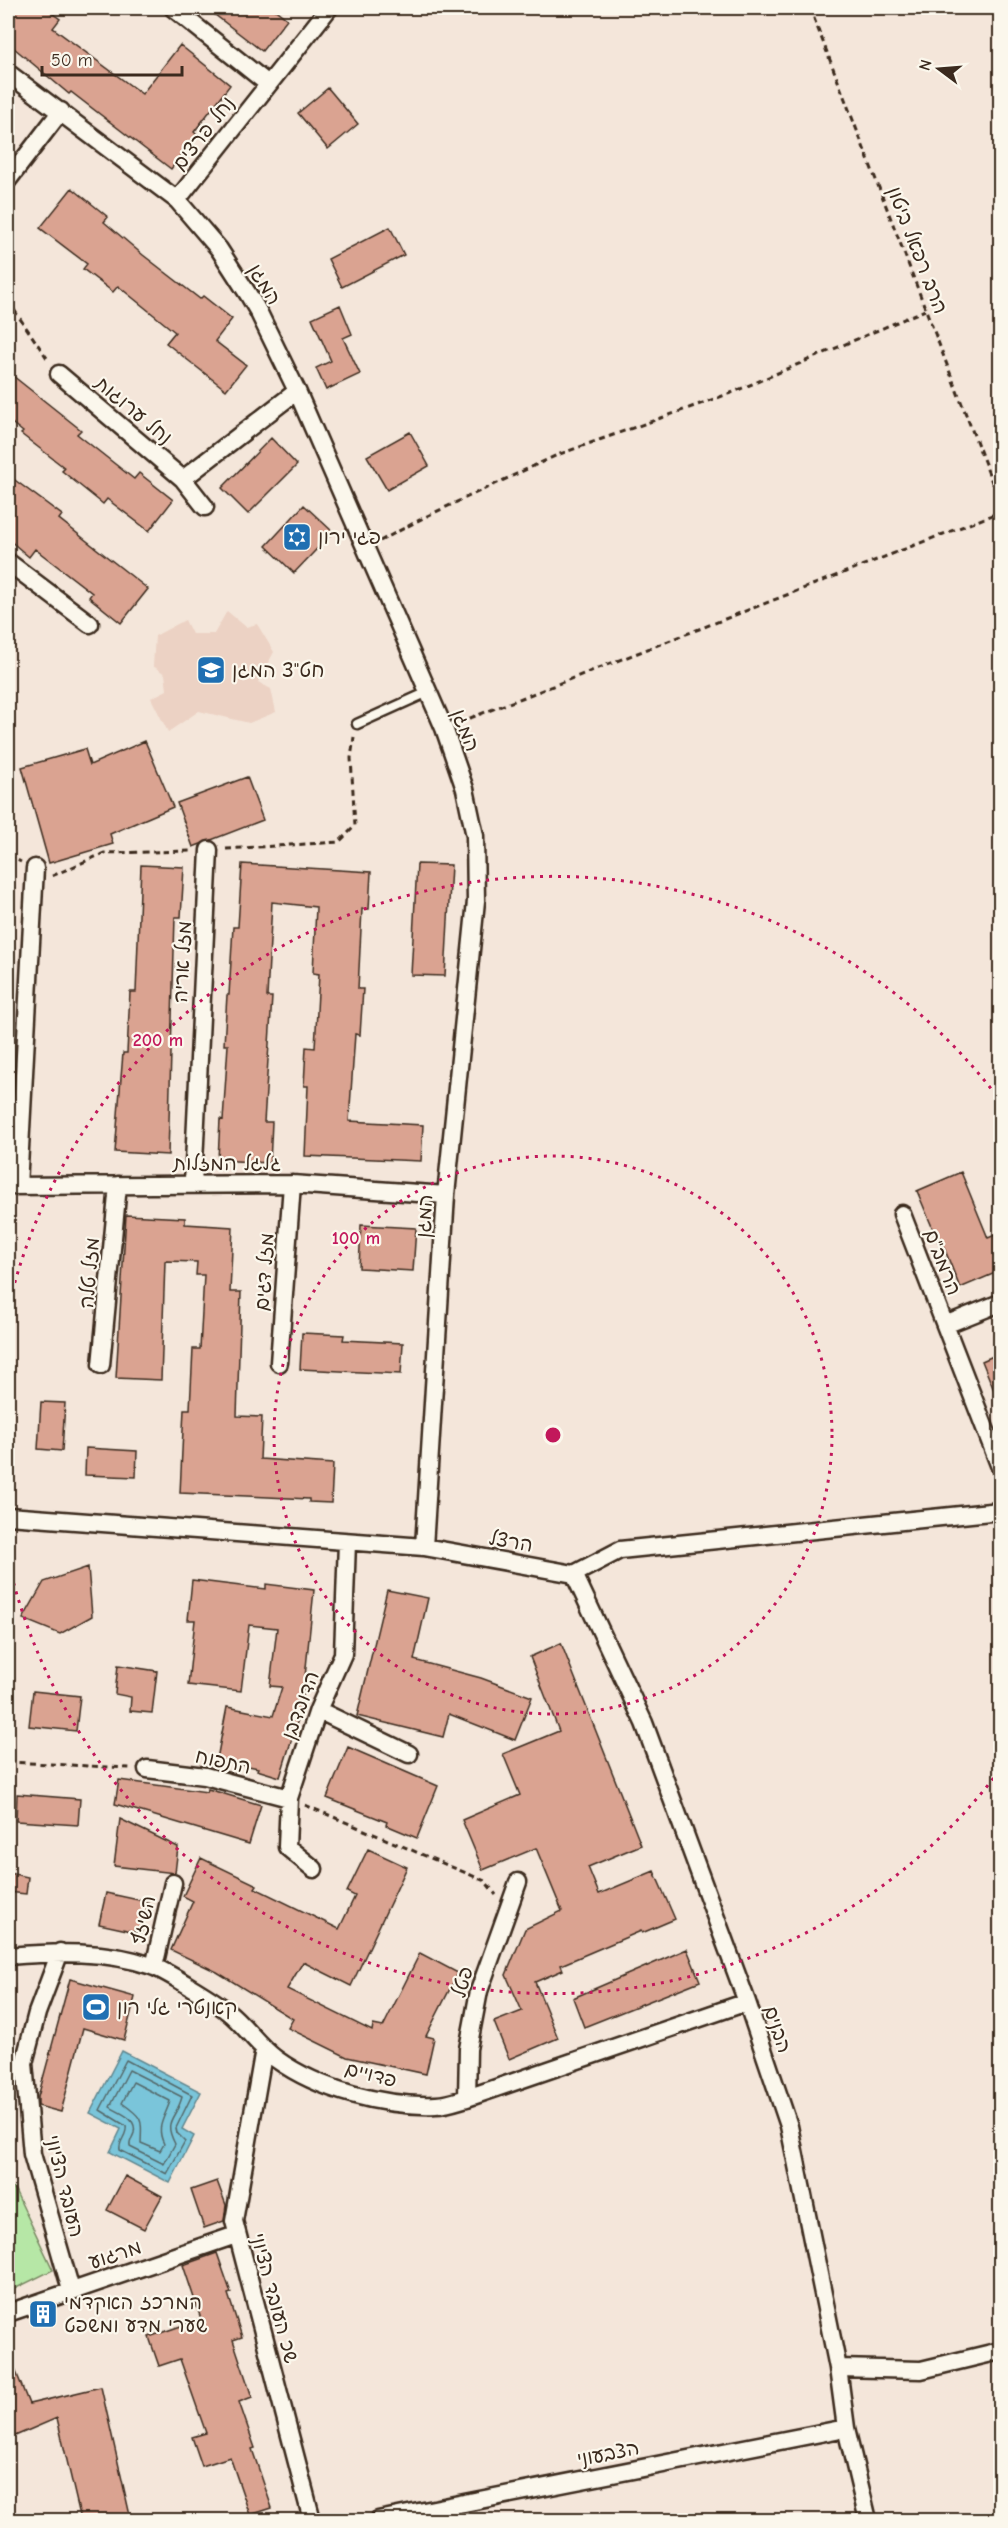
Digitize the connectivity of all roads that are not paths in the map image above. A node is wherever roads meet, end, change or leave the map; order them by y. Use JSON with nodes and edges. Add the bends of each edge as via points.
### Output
{"nodes":[{"id":1,"x":173,"y":8,"type":"edge"},
{"id":2,"x":328,"y":8,"type":"edge"},
{"id":3,"x":8,"y":73,"type":"edge"},
{"id":4,"x":268,"y":84,"type":"junction"},
{"id":5,"x":61,"y":111,"type":"junction"},
{"id":6,"x":8,"y":180,"type":"edge"},
{"id":7,"x":177,"y":200,"type":"junction"},
{"id":8,"x":59,"y":374,"type":"road end"},
{"id":9,"x":297,"y":391,"type":"junction"},
{"id":10,"x":183,"y":478,"type":"junction"},
{"id":11,"x":205,"y":507,"type":"dead end"},
{"id":12,"x":8,"y":562,"type":"edge"},
{"id":13,"x":90,"y":624,"type":"dead end"},
{"id":14,"x":428,"y":692,"type":"junction"},
{"id":15,"x":357,"y":724,"type":"dead end"},
{"id":16,"x":209,"y":850,"type":"dead end"},
{"id":17,"x":34,"y":868,"type":"dead end"},
{"id":18,"x":193,"y":1184,"type":"junction"},
{"id":19,"x":292,"y":1184,"type":"junction"},
{"id":20,"x":118,"y":1185,"type":"junction"},
{"id":21,"x":13,"y":1186,"type":"edge"},
{"id":22,"x":446,"y":1195,"type":"junction"},
{"id":23,"x":902,"y":1214,"type":"dead end"},
{"id":24,"x":1000,"y":1304,"type":"edge"},
{"id":25,"x":945,"y":1325,"type":"junction"},
{"id":26,"x":279,"y":1363,"type":"dead end"},
{"id":27,"x":101,"y":1365,"type":"dead end"},
{"id":28,"x":1000,"y":1467,"type":"edge"},
{"id":29,"x":1000,"y":1512,"type":"edge"},
{"id":30,"x":8,"y":1516,"type":"edge"},
{"id":31,"x":347,"y":1542,"type":"junction"},
{"id":32,"x":424,"y":1547,"type":"junction"},
{"id":33,"x":574,"y":1574,"type":"junction"},
{"id":34,"x":318,"y":1710,"type":"junction"},
{"id":35,"x":410,"y":1754,"type":"dead end"},
{"id":36,"x":147,"y":1769,"type":"road end"},
{"id":37,"x":289,"y":1798,"type":"junction"},
{"id":38,"x":314,"y":1869,"type":"dead end"},
{"id":39,"x":518,"y":1882,"type":"dead end"},
{"id":40,"x":173,"y":1883,"type":"dead end"},
{"id":41,"x":60,"y":1952,"type":"junction"},
{"id":42,"x":8,"y":1956,"type":"edge"},
{"id":43,"x":154,"y":1967,"type":"junction"},
{"id":44,"x":747,"y":2002,"type":"junction"},
{"id":45,"x":264,"y":2049,"type":"junction"},
{"id":46,"x":467,"y":2098,"type":"junction"},
{"id":47,"x":236,"y":2235,"type":"junction"},
{"id":48,"x":71,"y":2290,"type":"junction"},
{"id":49,"x":8,"y":2313,"type":"edge"},
{"id":50,"x":1000,"y":2351,"type":"edge"},
{"id":51,"x":838,"y":2368,"type":"junction"},
{"id":52,"x":846,"y":2428,"type":"junction"},
{"id":53,"x":312,"y":2520,"type":"edge"},
{"id":54,"x":378,"y":2520,"type":"edge"},
{"id":55,"x":868,"y":2520,"type":"edge"}],
"edges":[{"from":1,"to":4,"type":"street"},
{"from":2,"to":4,"type":"street","name":"נחל פרצים"},
{"from":3,"to":5,"type":"street","name":"המגן"},
{"from":4,"to":7,"type":"street","name":"נחל פרצים"},
{"from":5,"to":6,"type":"street"},
{"from":5,"to":7,"type":"street","name":"המגן"},
{"from":7,"to":9,"type":"street","name":"המגן","via":[[219,249],[253,302]]},
{"from":8,"to":10,"type":"street","name":"נחל ערוגות"},
{"from":9,"to":10,"type":"street"},
{"from":9,"to":14,"type":"street","name":"המגן"},
{"from":10,"to":11,"type":"street","name":"נחל ערוגות"},
{"from":12,"to":13,"type":"street"},
{"from":14,"to":15,"type":"lane"},
{"from":14,"to":22,"type":"street","name":"המגן","via":[[465,789],[475,836],[476,901]]},
{"from":16,"to":18,"type":"street","name":"מזל אריה"},
{"from":17,"to":21,"type":"street"},
{"from":18,"to":19,"type":"street","name":"גלגל המזלות"},
{"from":18,"to":20,"type":"street","name":"גלגל המזלות"},
{"from":19,"to":22,"type":"street","name":"גלגל המזלות"},
{"from":19,"to":26,"type":"street","name":"מזל דגים"},
{"from":20,"to":21,"type":"street","name":"גלגל המזלות"},
{"from":20,"to":27,"type":"street","name":"מזל טלה"},
{"from":22,"to":32,"type":"street","name":"המגן"},
{"from":23,"to":25,"type":"street","name":"הרמב\"ם"},
{"from":24,"to":25,"type":"street","name":"הרמב\"ם"},
{"from":25,"to":28,"type":"street","name":"הרמב\"ם"},
{"from":29,"to":33,"type":"street","via":[[620,1550]]},
{"from":30,"to":31,"type":"street","name":"הרצל"},
{"from":31,"to":32,"type":"street","name":"הרצל"},
{"from":31,"to":34,"type":"street","name":"הדובדבן","via":[[343,1654]]},
{"from":32,"to":33,"type":"street","name":"הרצל"},
{"from":33,"to":44,"type":"street","name":"הבנים","via":[[644,1723]]},
{"from":34,"to":35,"type":"street"},
{"from":34,"to":37,"type":"street","name":"הדובדבן"},
{"from":36,"to":37,"type":"street","name":"התפוח","via":[[205,1776]]},
{"from":37,"to":38,"type":"street","name":"הדובדבן","via":[[286,1846]]},
{"from":39,"to":46,"type":"street","name":"פטל","via":[[479,1991],[468,2049]]},
{"from":40,"to":43,"type":"street","name":"השיזף"},
{"from":41,"to":42,"type":"street","name":"פדויים"},
{"from":41,"to":43,"type":"street","name":"פדויים","via":[[103,1954]]},
{"from":41,"to":48,"type":"street","name":"העובד הציוני","via":[[37,2013],[24,2063],[32,2154]]},
{"from":43,"to":45,"type":"street","name":"פדויים","via":[[226,2010]]},
{"from":44,"to":46,"type":"street","name":"פדויים"},
{"from":44,"to":51,"type":"street","name":"הבנים","via":[[789,2126]]},
{"from":45,"to":46,"type":"street","name":"פדויים","via":[[306,2076],[358,2096],[438,2105]]},
{"from":45,"to":47,"type":"street","name":"שכ העובד הציוני","via":[[234,2221]]},
{"from":47,"to":48,"type":"street","name":"מרגוע"},
{"from":47,"to":53,"type":"street","name":"שכ העובד הציוני"},
{"from":48,"to":49,"type":"street","name":"מרגוע"},
{"from":50,"to":51,"type":"street","via":[[921,2370]]},
{"from":51,"to":52,"type":"street","name":"הבנים"},
{"from":52,"to":54,"type":"street","name":"הצבעוני"},
{"from":52,"to":55,"type":"street","name":"הבנים"}]}
